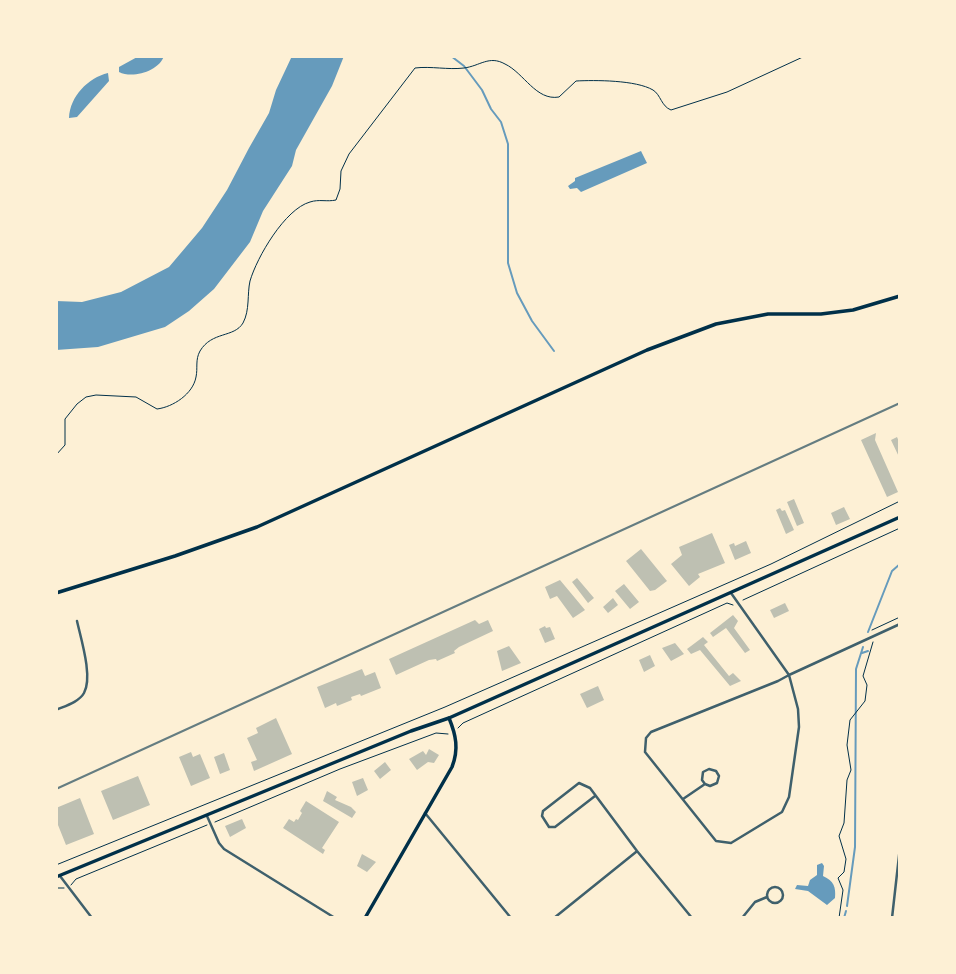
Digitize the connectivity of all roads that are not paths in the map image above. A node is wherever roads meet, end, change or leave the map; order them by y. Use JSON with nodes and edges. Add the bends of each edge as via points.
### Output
{"nodes":[{"id":1,"x":900,"y":296,"type":"edge"},
{"id":2,"x":900,"y":517,"type":"edge"},
{"id":3,"x":56,"y":593,"type":"edge"},
{"id":4,"x":731,"y":593,"type":"junction"},
{"id":5,"x":77,"y":621,"type":"dead end"},
{"id":6,"x":900,"y":624,"type":"edge"},
{"id":7,"x":789,"y":675,"type":"junction"},
{"id":8,"x":56,"y":710,"type":"edge"},
{"id":9,"x":449,"y":718,"type":"junction"},
{"id":10,"x":705,"y":784,"type":"junction"},
{"id":11,"x":595,"y":796,"type":"junction"},
{"id":12,"x":682,"y":800,"type":"junction"},
{"id":13,"x":425,"y":813,"type":"junction"},
{"id":14,"x":207,"y":815,"type":"junction"},
{"id":15,"x":900,"y":848,"type":"edge"},
{"id":16,"x":637,"y":851,"type":"junction"},
{"id":17,"x":57,"y":875,"type":"edge"},
{"id":18,"x":767,"y":897,"type":"junction"},
{"id":19,"x":894,"y":897,"type":"junction"},
{"id":20,"x":900,"y":897,"type":"edge"},
{"id":21,"x":92,"y":918,"type":"edge"},
{"id":22,"x":335,"y":918,"type":"edge"},
{"id":23,"x":365,"y":918,"type":"edge"},
{"id":24,"x":511,"y":918,"type":"edge"},
{"id":25,"x":554,"y":918,"type":"edge"},
{"id":26,"x":692,"y":918,"type":"edge"},
{"id":27,"x":742,"y":918,"type":"edge"},
{"id":28,"x":892,"y":918,"type":"edge"}],
"edges":[{"from":1,"to":3,"type":"main road","via":[[853,310],[727,321],[647,350],[257,527]]},
{"from":2,"to":4,"type":"main road"},
{"from":4,"to":7,"type":"street"},
{"from":4,"to":9,"type":"main road"},
{"from":5,"to":8,"type":"street","via":[[87,682],[78,700]]},
{"from":6,"to":7,"type":"street"},
{"from":7,"to":12,"type":"street","via":[[651,732],[645,752]]},
{"from":7,"to":12,"type":"street","via":[[799,727],[789,797],[782,812],[724,844],[716,842]]},
{"from":9,"to":13,"type":"main road","via":[[456,756]]},
{"from":9,"to":14,"type":"main road"},
{"from":10,"to":10,"type":"street","via":[[717,783],[716,771],[704,772]]},
{"from":10,"to":12,"type":"street"},
{"from":11,"to":11,"type":"street","via":[[579,783],[544,811],[545,822],[555,827]]},
{"from":11,"to":16,"type":"street"},
{"from":13,"to":23,"type":"main road"},
{"from":13,"to":24,"type":"street"},
{"from":14,"to":17,"type":"main road"},
{"from":14,"to":22,"type":"street","via":[[224,849]]},
{"from":15,"to":19,"type":"street"},
{"from":16,"to":25,"type":"street"},
{"from":16,"to":26,"type":"street"},
{"from":17,"to":21,"type":"street"},
{"from":18,"to":18,"type":"street","via":[[776,903],[782,892],[771,888]]},
{"from":18,"to":27,"type":"street","via":[[755,902]]},
{"from":19,"to":20,"type":"street"},
{"from":19,"to":28,"type":"street"}]}
